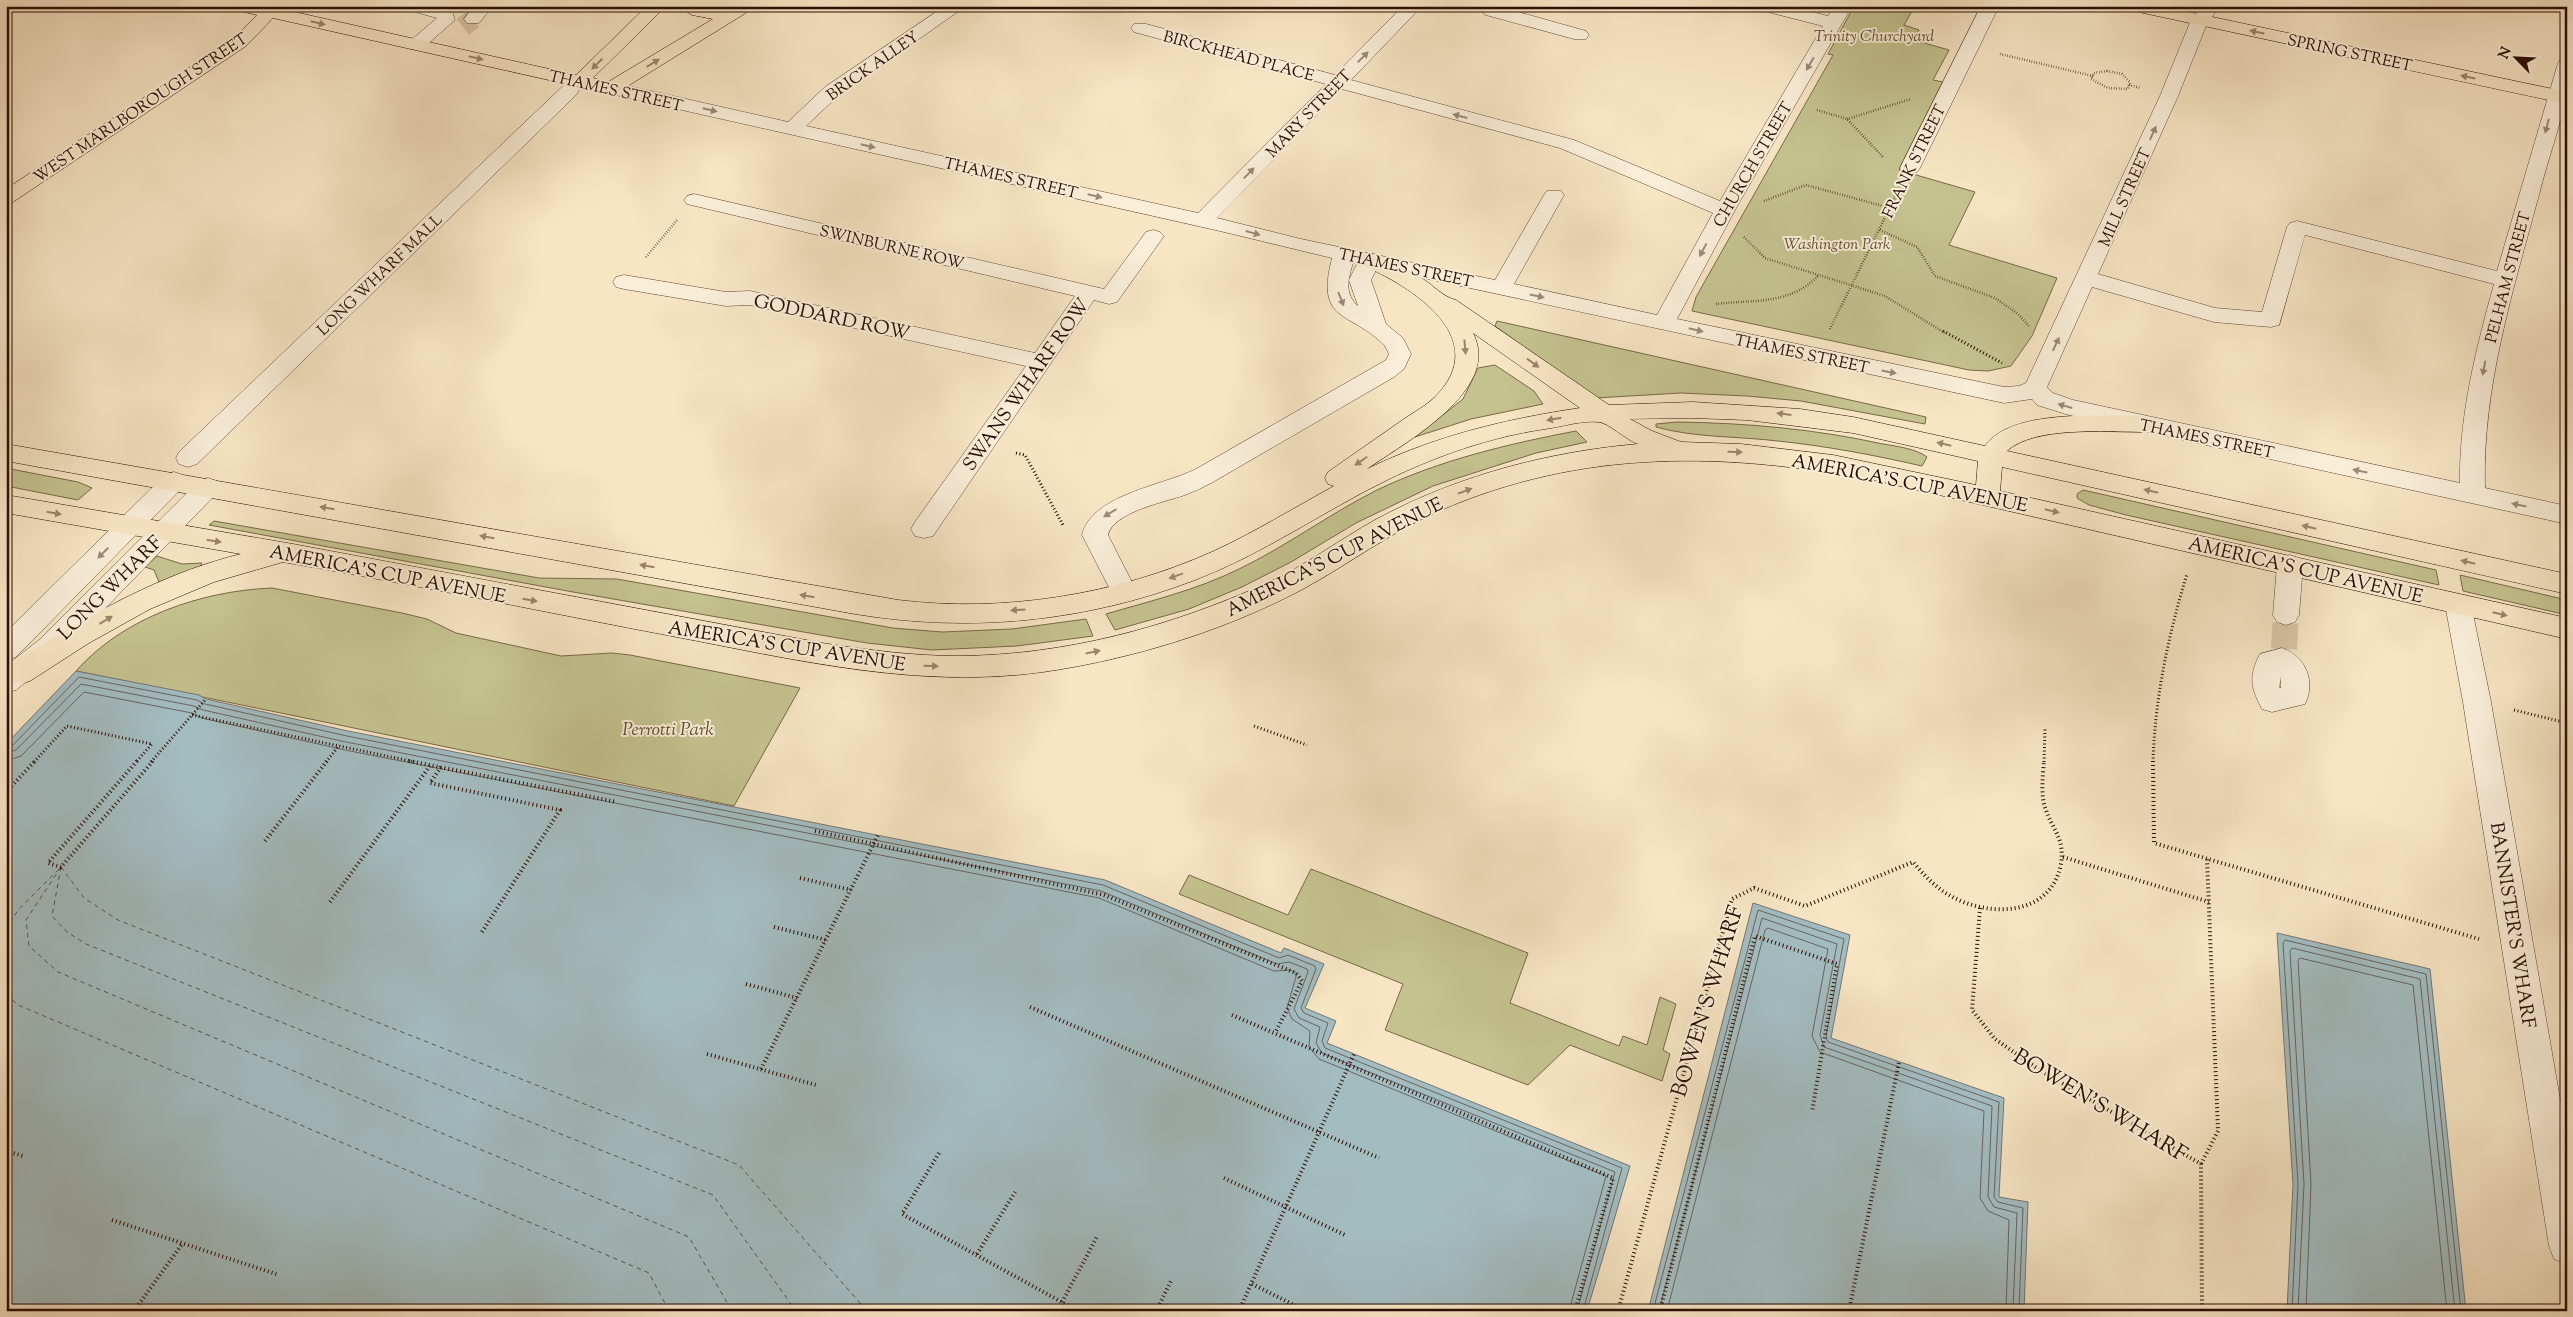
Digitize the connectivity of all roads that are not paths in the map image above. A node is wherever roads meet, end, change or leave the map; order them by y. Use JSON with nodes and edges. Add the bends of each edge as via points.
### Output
{"nodes":[{"id":1,"x":242,"y":6,"type":"edge"},
{"id":2,"x":414,"y":6,"type":"edge"},
{"id":3,"x":657,"y":6,"type":"edge"},
{"id":4,"x":686,"y":6,"type":"edge"},
{"id":5,"x":958,"y":6,"type":"edge"},
{"id":6,"x":1413,"y":6,"type":"edge"},
{"id":7,"x":1485,"y":6,"type":"edge"},
{"id":8,"x":1766,"y":6,"type":"edge"},
{"id":9,"x":1990,"y":6,"type":"edge"},
{"id":10,"x":2134,"y":6,"type":"edge"},
{"id":11,"x":745,"y":8,"type":"edge"},
{"id":12,"x":273,"y":9,"type":"edge"},
{"id":13,"x":2206,"y":13,"type":"edge"},
{"id":14,"x":1838,"y":15,"type":"edge"},
{"id":15,"x":473,"y":17,"type":"tunnel mouth"},
{"id":16,"x":1140,"y":28,"type":"dead end"},
{"id":17,"x":1580,"y":35,"type":"dead end"},
{"id":18,"x":416,"y":45,"type":"junction"},
{"id":19,"x":434,"y":49,"type":"junction"},
{"id":20,"x":2567,"y":63,"type":"edge"},
{"id":21,"x":1338,"y":82,"type":"junction"},
{"id":22,"x":575,"y":86,"type":"junction"},
{"id":23,"x":611,"y":88,"type":"junction"},
{"id":24,"x":2561,"y":97,"type":"edge"},
{"id":25,"x":792,"y":128,"type":"junction"},
{"id":26,"x":1910,"y":168,"type":"road end"},
{"id":27,"x":1554,"y":195,"type":"dead end"},
{"id":28,"x":6,"y":198,"type":"edge"},
{"id":29,"x":694,"y":200,"type":"road end"},
{"id":30,"x":1729,"y":202,"type":"junction"},
{"id":31,"x":1203,"y":220,"type":"junction"},
{"id":32,"x":1153,"y":236,"type":"dead end"},
{"id":33,"x":1344,"y":254,"type":"junction"},
{"id":34,"x":1370,"y":260,"type":"junction"},
{"id":35,"x":2087,"y":278,"type":"junction"},
{"id":36,"x":2506,"y":280,"type":"junction"},
{"id":37,"x":624,"y":282,"type":"road end"},
{"id":38,"x":1501,"y":288,"type":"junction"},
{"id":39,"x":1089,"y":292,"type":"junction"},
{"id":40,"x":1435,"y":296,"type":"junction"},
{"id":41,"x":1664,"y":323,"type":"junction"},
{"id":42,"x":1376,"y":326,"type":"junction"},
{"id":43,"x":1039,"y":361,"type":"junction"},
{"id":44,"x":2035,"y":388,"type":"junction"},
{"id":45,"x":1602,"y":412,"type":"junction"},
{"id":46,"x":2141,"y":424,"type":"junction"},
{"id":47,"x":1686,"y":450,"type":"junction"},
{"id":48,"x":6,"y":452,"type":"edge"},
{"id":49,"x":1991,"y":455,"type":"junction"},
{"id":50,"x":188,"y":458,"type":"dead end"},
{"id":51,"x":174,"y":481,"type":"junction"},
{"id":52,"x":208,"y":487,"type":"junction"},
{"id":53,"x":2473,"y":495,"type":"junction"},
{"id":54,"x":1987,"y":496,"type":"junction"},
{"id":55,"x":6,"y":504,"type":"edge"},
{"id":56,"x":2567,"y":515,"type":"edge"},
{"id":57,"x":129,"y":526,"type":"junction"},
{"id":58,"x":924,"y":529,"type":"dead end"},
{"id":59,"x":164,"y":533,"type":"junction"},
{"id":60,"x":293,"y":554,"type":"junction"},
{"id":61,"x":1221,"y":558,"type":"junction"},
{"id":62,"x":2290,"y":565,"type":"junction"},
{"id":63,"x":2567,"y":584,"type":"edge"},
{"id":64,"x":1124,"y":592,"type":"junction"},
{"id":65,"x":2458,"y":604,"type":"junction"},
{"id":66,"x":2286,"y":615,"type":"tunnel mouth"},
{"id":67,"x":2567,"y":630,"type":"edge"},
{"id":68,"x":6,"y":649,"type":"edge"},
{"id":69,"x":13,"y":678,"type":"edge"},
{"id":70,"x":2567,"y":1246,"type":"edge"}],
"edges":[{"from":1,"to":12,"type":"main road","name":"THAMES STREET"},
{"from":2,"to":18,"type":"street","via":[[446,15],[446,20]]},
{"from":3,"to":22,"type":"main road","one_way":true},
{"from":4,"to":11,"type":"main road","via":[[712,14]]},
{"from":5,"to":25,"type":"street","name":"BRICK ALLEY","via":[[832,91]]},
{"from":21,"to":6,"type":"street","name":"MARY STREET","one_way":true},
{"from":7,"to":17,"type":"street","via":[[1492,11]]},
{"from":8,"to":14,"type":"street"},
{"from":9,"to":26,"type":"street","name":"FRANK STREET"},
{"from":10,"to":13,"type":"main road","name":"SPRING STREET"},
{"from":23,"to":11,"type":"main road","one_way":true},
{"from":12,"to":18,"type":"main road","name":"THAMES STREET","one_way":true},
{"from":12,"to":28,"type":"main road","name":"WEST MARLBOROUGH STREET","via":[[226,52]]},
{"from":24,"to":13,"type":"main road","name":"SPRING STREET","one_way":true},
{"from":35,"to":13,"type":"street","name":"MILL STREET","one_way":true},
{"from":14,"to":30,"type":"street","name":"CHURCH STREET","one_way":true},
{"from":15,"to":19,"type":"street"},
{"from":16,"to":21,"type":"street","name":"BIRCKHEAD PLACE"},
{"from":18,"to":19,"type":"main road","name":"THAMES STREET"},
{"from":19,"to":22,"type":"main road","name":"THAMES STREET","one_way":true},
{"from":20,"to":24,"type":"street","name":"PELHAM STREET"},
{"from":30,"to":21,"type":"street","name":"BIRCKHEAD PLACE","one_way":true,"via":[[1567,144]]},
{"from":31,"to":21,"type":"street","name":"MARY STREET","one_way":true},
{"from":22,"to":23,"type":"main road","name":"THAMES STREET"},
{"from":22,"to":50,"type":"street","name":"LONG WHARF MALL"},
{"from":23,"to":25,"type":"street","name":"THAMES STREET","one_way":true},
{"from":24,"to":36,"type":"street","name":"PELHAM STREET","one_way":true},
{"from":25,"to":31,"type":"street","name":"THAMES STREET","one_way":true},
{"from":27,"to":38,"type":"street"},
{"from":29,"to":39,"type":"street","name":"SWINBURNE ROW"},
{"from":30,"to":41,"type":"street","name":"CHURCH STREET","one_way":true},
{"from":31,"to":33,"type":"street","name":"THAMES STREET","one_way":true},
{"from":32,"to":39,"type":"street","name":"SWANS WHARF ROW","via":[[1109,297]]},
{"from":33,"to":34,"type":"street","name":"THAMES STREET"},
{"from":33,"to":42,"type":"street","one_way":true,"via":[[1337,285],[1339,298],[1345,308]]},
{"from":34,"to":38,"type":"street","name":"THAMES STREET"},
{"from":34,"to":40,"type":"main road","via":[[1399,273]]},
{"from":34,"to":42,"type":"street","via":[[1360,280]]},
{"from":35,"to":36,"type":"street","via":[[2214,315],[2271,320],[2297,227]]},
{"from":44,"to":35,"type":"street","name":"MILL STREET","one_way":true},
{"from":36,"to":53,"type":"street","name":"PELHAM STREET","one_way":true,"via":[[2475,417]]},
{"from":37,"to":43,"type":"street","name":"GODDARD ROW","via":[[726,299],[750,298]]},
{"from":38,"to":41,"type":"street","name":"THAMES STREET","one_way":true},
{"from":39,"to":43,"type":"street","name":"SWANS WHARF ROW"},
{"from":40,"to":45,"type":"main road","one_way":true},
{"from":40,"to":61,"type":"main road","one_way":true,"via":[[1452,314],[1466,348],[1463,374],[1450,396]]},
{"from":41,"to":44,"type":"street","name":"THAMES STREET","one_way":true,"via":[[2004,395],[2024,394]]},
{"from":42,"to":64,"type":"street","one_way":true,"via":[[1398,349],[1398,358],[1391,368],[1220,468],[1155,497],[1109,512],[1096,526],[1096,540]]},
{"from":43,"to":58,"type":"street","name":"SWANS WHARF ROW"},
{"from":46,"to":44,"type":"street","name":"THAMES STREET","one_way":true,"via":[[2058,404]]},
{"from":45,"to":47,"type":"main road","via":[[1638,434]]},
{"from":49,"to":45,"type":"main road","one_way":true,"via":[[1853,425],[1775,413],[1675,409]]},
{"from":45,"to":61,"type":"main road","one_way":true,"via":[[1520,426],[1433,450],[1356,484]]},
{"from":46,"to":49,"type":"main road","via":[[2029,429],[2004,438],[1993,448]]},
{"from":53,"to":46,"type":"street","name":"THAMES STREET","one_way":true},
{"from":47,"to":54,"type":"main road","name":"AMERICA'S CUP AVENUE","one_way":true,"via":[[1820,460]]},
{"from":60,"to":47,"type":"main road","name":"AMERICA'S CUP AVENUE","one_way":true,"via":[[858,660],[962,667],[1013,664],[1106,649],[1165,634],[1225,613],[1295,580],[1428,505],[1512,474],[1617,454]]},
{"from":48,"to":51,"type":"main road"},
{"from":49,"to":54,"type":"main road"},
{"from":63,"to":49,"type":"main road","one_way":true},
{"from":51,"to":52,"type":"main road"},
{"from":51,"to":57,"type":"street","name":"LONG WHARF"},
{"from":52,"to":59,"type":"street","name":"LONG WHARF"},
{"from":64,"to":52,"type":"main road","one_way":true,"via":[[1026,610],[912,612],[770,590]]},
{"from":56,"to":53,"type":"street","name":"THAMES STREET","one_way":true},
{"from":54,"to":62,"type":"main road","name":"AMERICA'S CUP AVENUE","one_way":true},
{"from":55,"to":57,"type":"main road","name":"AMERICA'S CUP AVENUE","one_way":true},
{"from":57,"to":59,"type":"main road","name":"AMERICA'S CUP AVENUE"},
{"from":57,"to":68,"type":"street","name":"LONG WHARF","one_way":true},
{"from":59,"to":60,"type":"main road","name":"AMERICA'S CUP AVENUE","one_way":true},
{"from":59,"to":69,"type":"street","name":"LONG WHARF","via":[[49,648]]},
{"from":69,"to":60,"type":"main road","one_way":true,"via":[[111,616],[157,593],[221,569]]},
{"from":61,"to":64,"type":"main road","one_way":true},
{"from":62,"to":65,"type":"main road","name":"AMERICA'S CUP AVENUE"},
{"from":62,"to":66,"type":"street"},
{"from":65,"to":67,"type":"main road","name":"AMERICA'S CUP AVENUE","one_way":true},
{"from":65,"to":70,"type":"street","name":"BANNISTER'S WHARF"}]}
